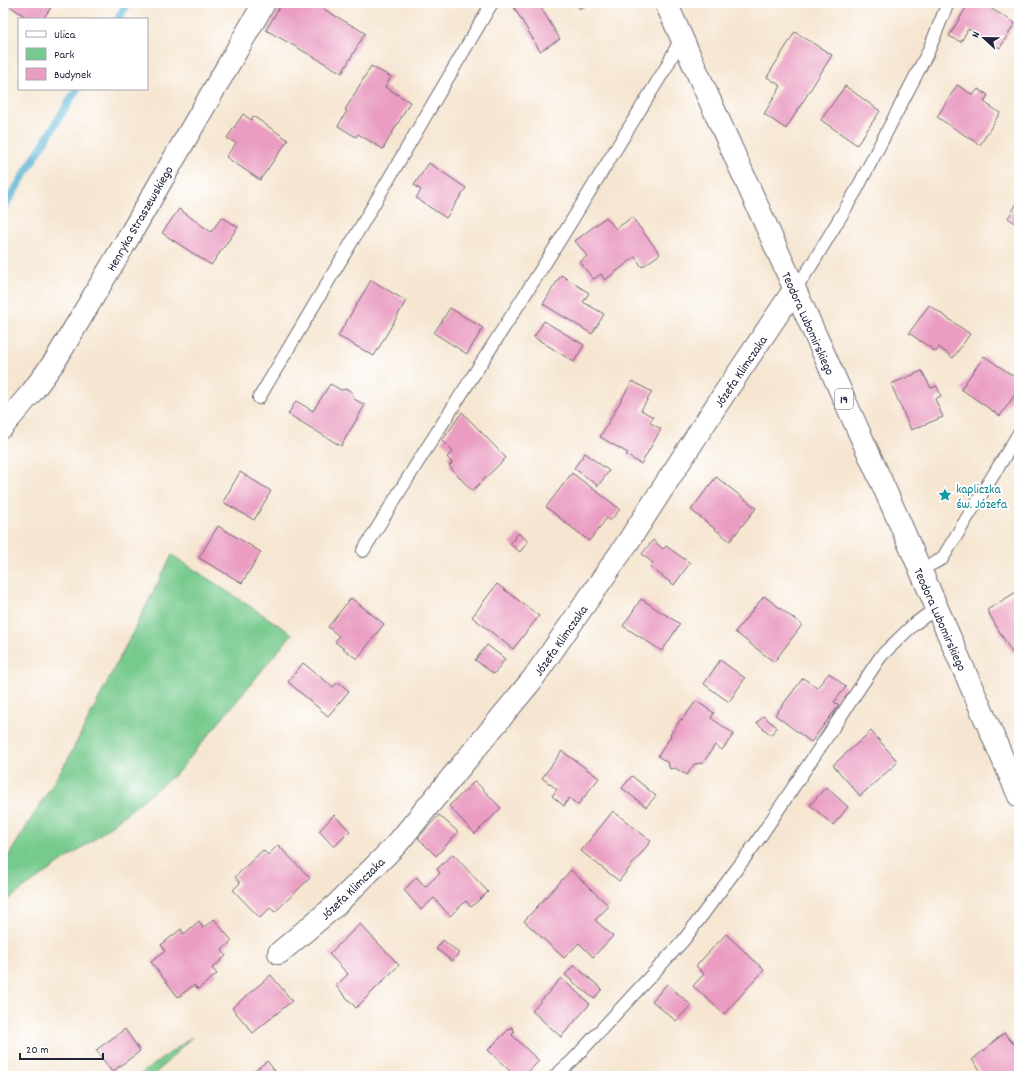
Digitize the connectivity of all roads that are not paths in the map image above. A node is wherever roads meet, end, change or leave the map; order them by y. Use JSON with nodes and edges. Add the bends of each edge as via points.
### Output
{"nodes":[{"id":1,"x":264,"y":3,"type":"edge"},
{"id":2,"x":492,"y":3,"type":"edge"},
{"id":3,"x":666,"y":3,"type":"edge"},
{"id":4,"x":948,"y":3,"type":"edge"},
{"id":5,"x":682,"y":38,"type":"junction"},
{"id":6,"x":794,"y":290,"type":"junction"},
{"id":7,"x":259,"y":398,"type":"dead end"},
{"id":8,"x":3,"y":426,"type":"edge"},
{"id":9,"x":1019,"y":433,"type":"edge"},
{"id":10,"x":363,"y":551,"type":"dead end"},
{"id":11,"x":920,"y":570,"type":"junction"},
{"id":12,"x":936,"y":608,"type":"junction"},
{"id":13,"x":1013,"y":764,"type":"edge"},
{"id":14,"x":1019,"y":796,"type":"edge"},
{"id":15,"x":279,"y":953,"type":"dead end"},
{"id":16,"x":555,"y":1076,"type":"edge"}],
"edges":[{"from":1,"to":8,"type":"main road","name":"Henryka Straszewskiego","via":[[55,361]]},
{"from":2,"to":7,"type":"lane"},
{"from":3,"to":5,"type":"main road","name":"Teodora Lubomirskiego","number":"19"},
{"from":4,"to":6,"type":"lane","via":[[928,52],[856,191]]},
{"from":5,"to":6,"type":"main road","name":"Teodora Lubomirskiego","number":"19"},
{"from":5,"to":10,"type":"lane","via":[[558,244]]},
{"from":6,"to":11,"type":"main road","name":"Teodora Lubomirskiego","number":"19"},
{"from":6,"to":15,"type":"main road","name":"Józefa Klimczaka","via":[[628,542],[532,680],[396,845],[336,905]]},
{"from":9,"to":11,"type":"lane","via":[[942,559]]},
{"from":11,"to":12,"type":"main road","name":"Teodora Lubomirskiego","number":"19"},
{"from":12,"to":13,"type":"main road","name":"Teodora Lubomirskiego","number":"19"},
{"from":12,"to":16,"type":"lane","via":[[913,625],[881,656],[756,843],[683,941],[573,1060]]},
{"from":13,"to":14,"type":"main road","name":"Teodora Lubomirskiego","number":"19"}]}
